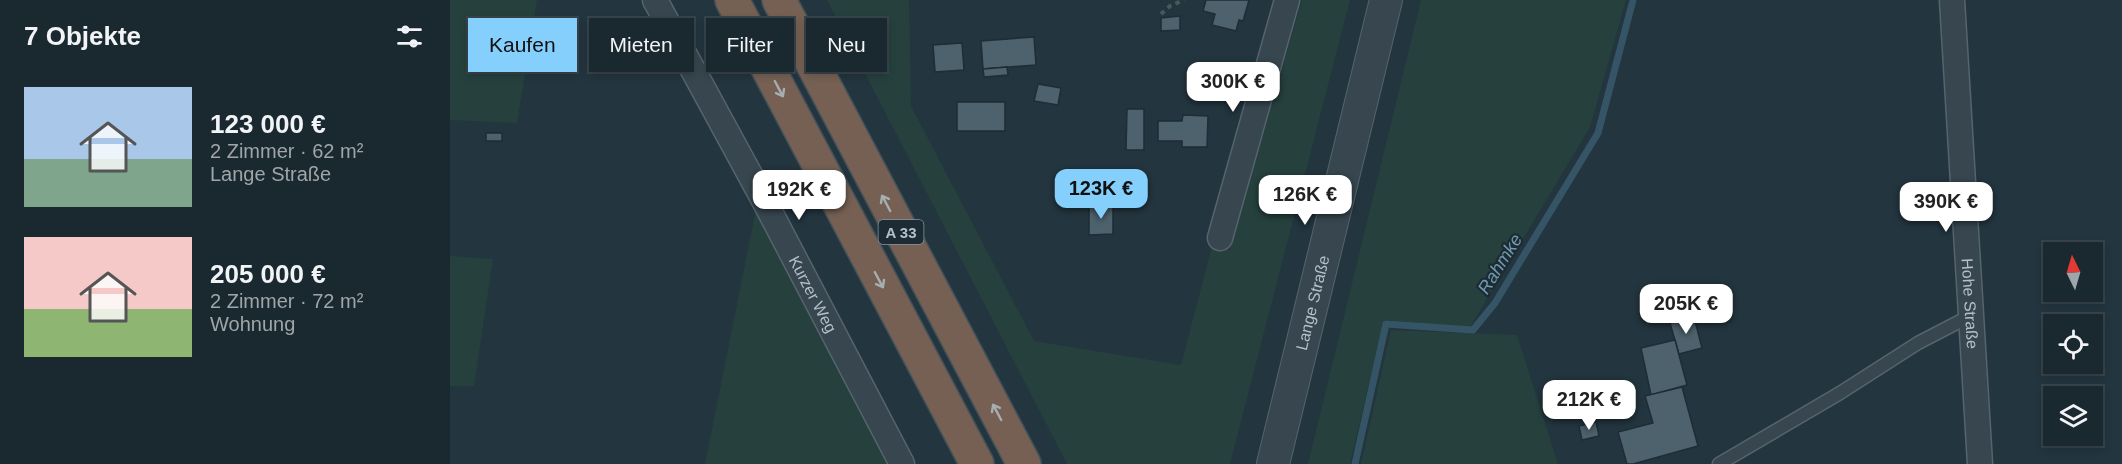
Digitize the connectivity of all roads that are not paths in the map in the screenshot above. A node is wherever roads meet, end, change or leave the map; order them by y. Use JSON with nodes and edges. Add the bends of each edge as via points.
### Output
{"nodes":[{"id":1,"x":655,"y":0,"type":"edge"},
{"id":2,"x":732,"y":0,"type":"edge"},
{"id":3,"x":779,"y":0,"type":"edge"},
{"id":4,"x":1287,"y":0,"type":"edge"},
{"id":5,"x":1386,"y":0,"type":"edge"},
{"id":6,"x":1952,"y":0,"type":"edge"},
{"id":7,"x":1220,"y":238,"type":"dead end"},
{"id":8,"x":1972,"y":315,"type":"junction"},
{"id":9,"x":902,"y":464,"type":"edge"},
{"id":10,"x":977,"y":464,"type":"edge"},
{"id":11,"x":1024,"y":464,"type":"edge"},
{"id":12,"x":1273,"y":464,"type":"edge"},
{"id":13,"x":1719,"y":464,"type":"edge"},
{"id":14,"x":1980,"y":464,"type":"edge"}],
"edges":[{"from":1,"to":9,"type":"street","name":"Kurzer Weg"},
{"from":2,"to":10,"type":"highway","number":"A 33","one_way":true},
{"from":11,"to":3,"type":"highway","number":"A 33","one_way":true},
{"from":4,"to":7,"type":"street"},
{"from":5,"to":12,"type":"street","name":"Lange Straße"},
{"from":6,"to":8,"type":"street","name":"Hohe Straße"},
{"from":8,"to":13,"type":"lane","via":[[1918,343]]},
{"from":8,"to":14,"type":"street","name":"Hohe Straße"}]}
